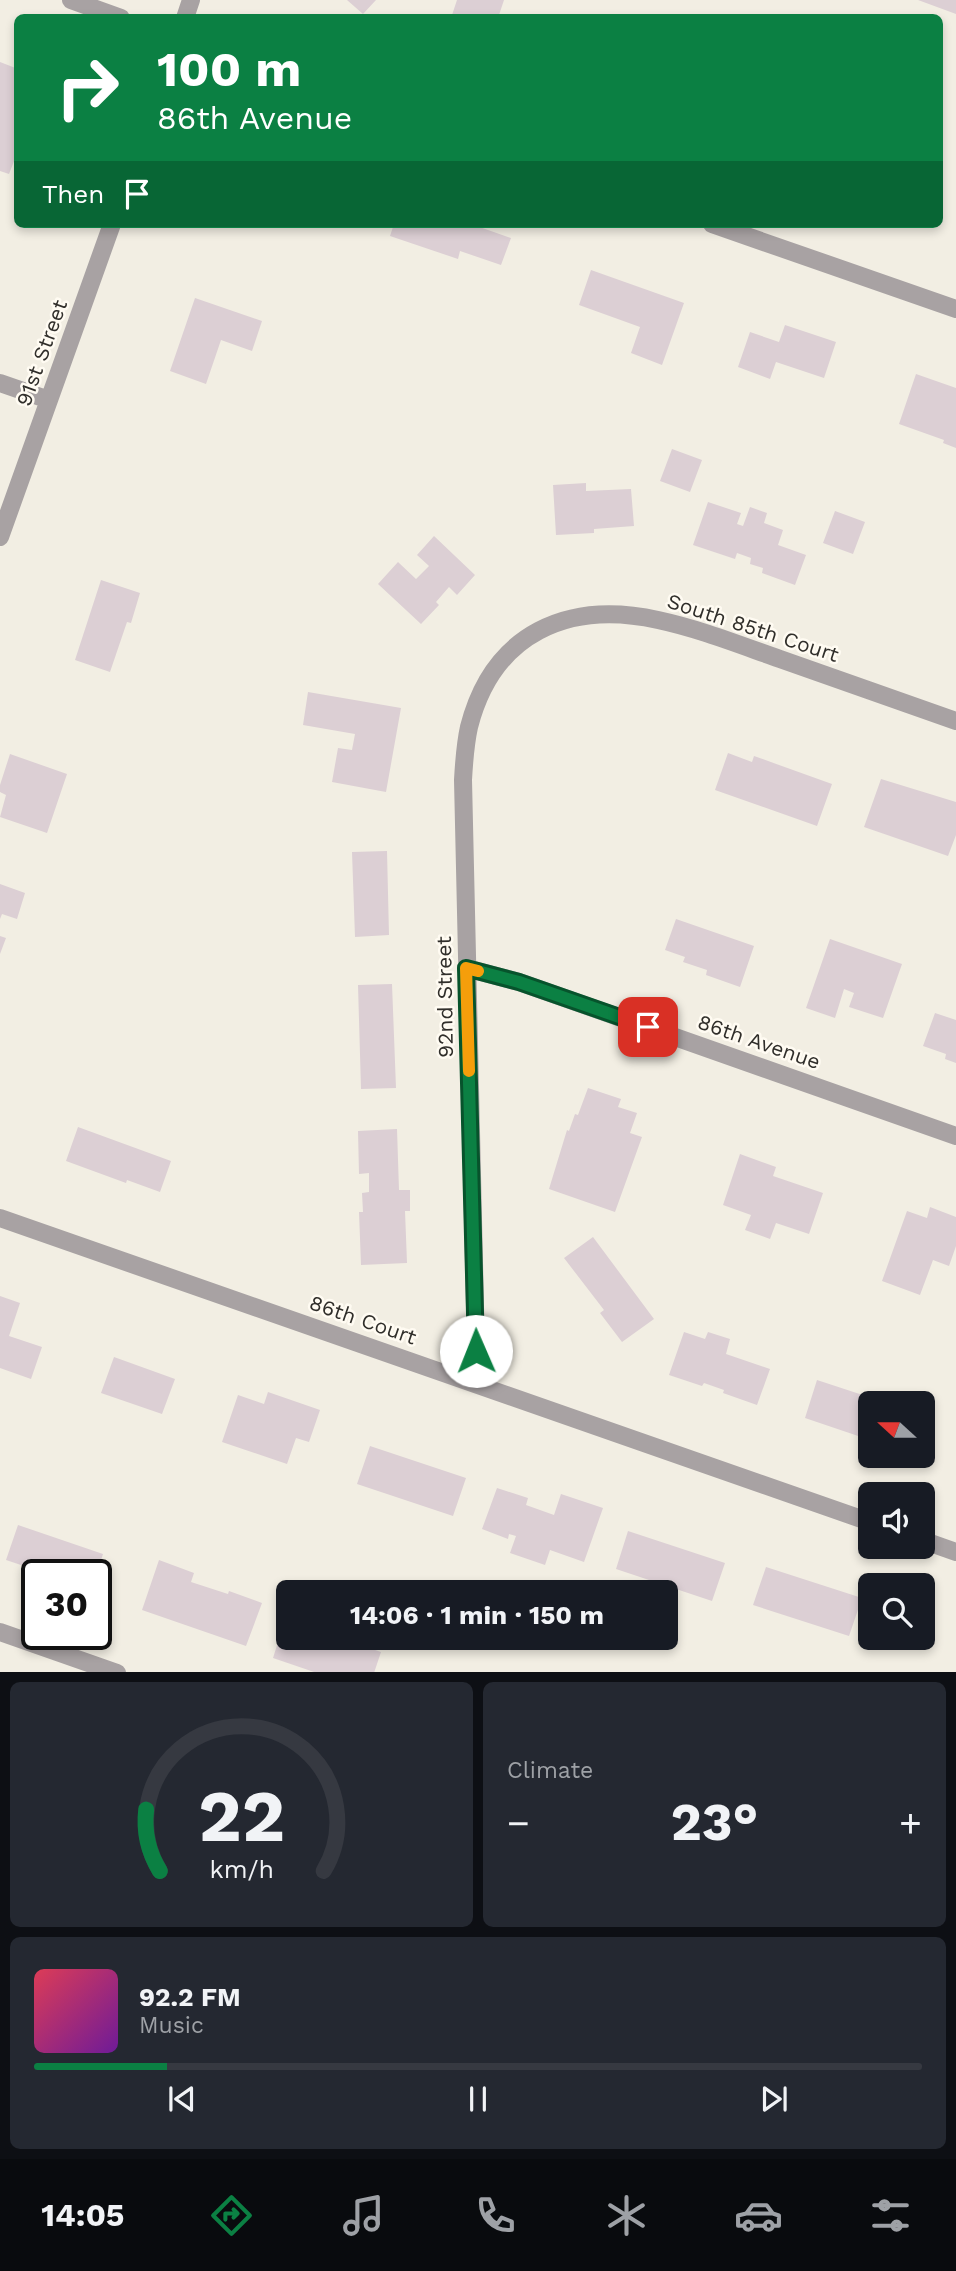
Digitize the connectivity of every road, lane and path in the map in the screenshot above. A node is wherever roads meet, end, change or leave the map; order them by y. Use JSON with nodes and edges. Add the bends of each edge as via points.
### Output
{"nodes":[{"id":1,"x":72,"y":0,"type":"edge"},
{"id":2,"x":110,"y":14,"type":"edge"},
{"id":3,"x":111,"y":228,"type":"edge"},
{"id":4,"x":723,"y":228,"type":"edge"},
{"id":5,"x":956,"y":309,"type":"edge"},
{"id":6,"x":0,"y":383,"type":"edge"},
{"id":7,"x":49,"y":400,"type":"junction"},
{"id":8,"x":0,"y":537,"type":"edge"},
{"id":9,"x":532,"y":634,"type":"joint"},
{"id":10,"x":956,"y":721,"type":"edge"},
{"id":11,"x":466,"y":968,"type":"junction"},
{"id":12,"x":956,"y":1136,"type":"edge"},
{"id":13,"x":0,"y":1218,"type":"edge"},
{"id":14,"x":471,"y":1382,"type":"junction"},
{"id":15,"x":858,"y":1518,"type":"edge"},
{"id":16,"x":935,"y":1545,"type":"edge"},
{"id":17,"x":956,"y":1552,"type":"edge"},
{"id":18,"x":0,"y":1632,"type":"edge"},
{"id":19,"x":117,"y":1672,"type":"edge"}],
"edges":[{"from":1,"to":2,"type":"street"},
{"from":3,"to":7,"type":"street","name":"91st Street"},
{"from":4,"to":5,"type":"street"},
{"from":6,"to":7,"type":"street"},
{"from":7,"to":8,"type":"street","name":"91st Street"},
{"from":9,"to":10,"type":"street","name":"South 85th Court","via":[[590,614],[656,619]]},
{"from":9,"to":11,"type":"street","name":"92nd Street","via":[[508,653],[491,676],[465,745]]},
{"from":11,"to":12,"type":"street","name":"86th Avenue","via":[[519,982]]},
{"from":11,"to":14,"type":"street","name":"92nd Street","via":[[476,1351]]},
{"from":13,"to":14,"type":"street","name":"86th Court"},
{"from":14,"to":15,"type":"street","name":"86th Court"},
{"from":16,"to":17,"type":"street"},
{"from":18,"to":19,"type":"street"}]}
